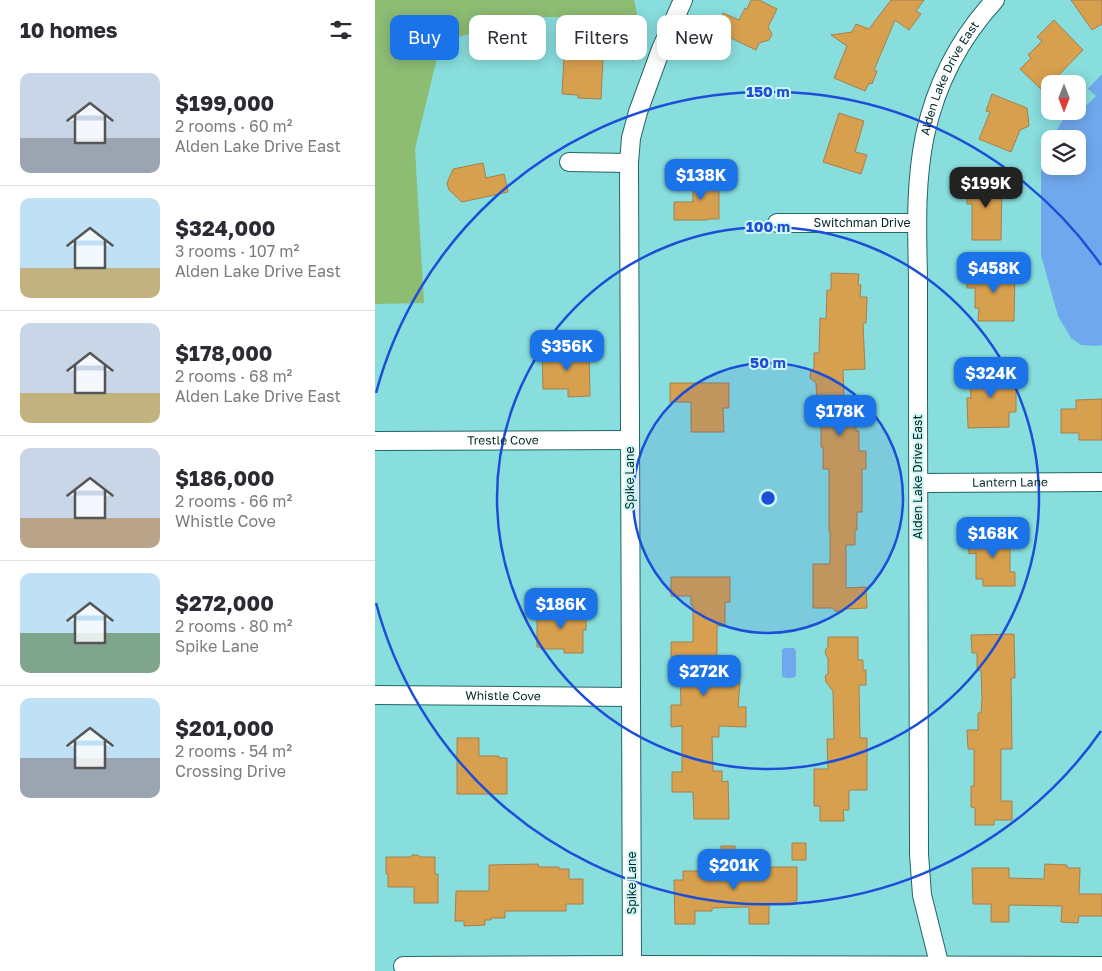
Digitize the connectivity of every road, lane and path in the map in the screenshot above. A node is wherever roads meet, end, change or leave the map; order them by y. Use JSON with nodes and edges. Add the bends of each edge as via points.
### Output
{"nodes":[{"id":1,"x":683,"y":0,"type":"edge"},
{"id":2,"x":995,"y":0,"type":"edge"},
{"id":3,"x":569,"y":162,"type":"dead end"},
{"id":4,"x":629,"y":163,"type":"junction"},
{"id":5,"x":777,"y":224,"type":"dead end"},
{"id":6,"x":916,"y":224,"type":"junction"},
{"id":7,"x":630,"y":440,"type":"junction"},
{"id":8,"x":375,"y":441,"type":"edge"},
{"id":9,"x":1102,"y":482,"type":"edge"},
{"id":10,"x":919,"y":483,"type":"junction"},
{"id":11,"x":375,"y":695,"type":"edge"},
{"id":12,"x":631,"y":697,"type":"junction"},
{"id":13,"x":632,"y":965,"type":"junction"},
{"id":14,"x":403,"y":966,"type":"dead end"},
{"id":15,"x":1102,"y":966,"type":"edge"},
{"id":16,"x":940,"y":968,"type":"edge"}],
"edges":[{"from":1,"to":4,"type":"street","name":"Spike Lane","via":[[638,112]]},
{"from":2,"to":6,"type":"street","name":"Alden Lake Drive East","via":[[958,50],[936,96],[922,150]]},
{"from":3,"to":4,"type":"street"},
{"from":4,"to":7,"type":"street","name":"Spike Lane"},
{"from":5,"to":6,"type":"street","name":"Switchman Drive"},
{"from":6,"to":10,"type":"street","name":"Alden Lake Drive East"},
{"from":7,"to":8,"type":"street","name":"Trestle Cove"},
{"from":7,"to":12,"type":"street","name":"Spike Lane"},
{"from":9,"to":10,"type":"street","name":"Lantern Lane"},
{"from":10,"to":16,"type":"street","name":"Alden Lake Drive East","via":[[919,854],[922,895]]},
{"from":11,"to":12,"type":"street","name":"Whistle Cove"},
{"from":12,"to":13,"type":"street","name":"Spike Lane"},
{"from":13,"to":14,"type":"street"},
{"from":13,"to":16,"type":"street"},
{"from":15,"to":16,"type":"street"}]}
